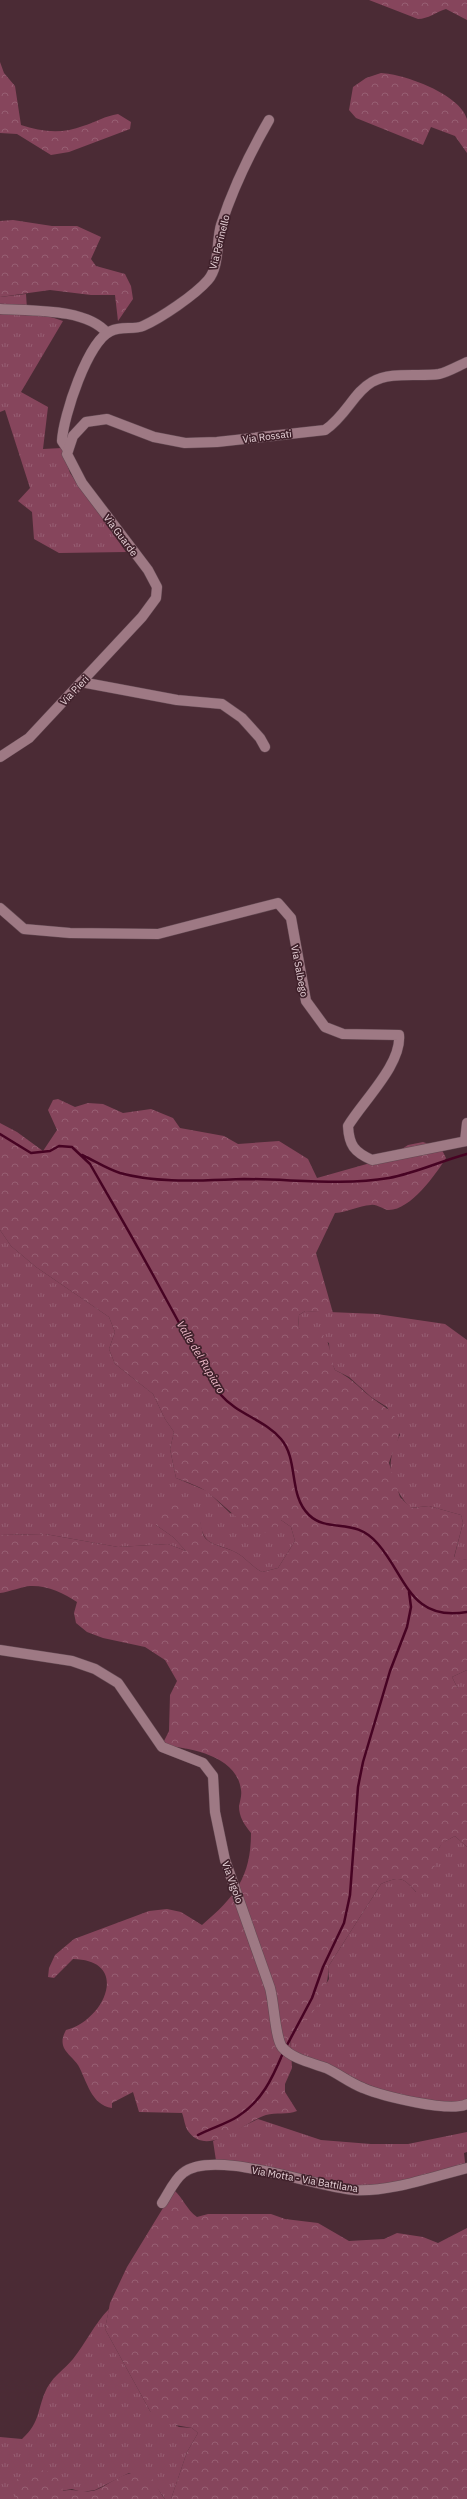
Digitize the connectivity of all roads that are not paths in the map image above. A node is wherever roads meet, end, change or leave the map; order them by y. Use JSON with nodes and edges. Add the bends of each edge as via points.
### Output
{"nodes":[{"id":1,"x":269,"y":120,"type":"dead end"},
{"id":2,"x":0,"y":309,"type":"edge"},
{"id":3,"x":107,"y":333,"type":"junction"},
{"id":4,"x":467,"y":362,"type":"edge"},
{"id":5,"x":68,"y":452,"type":"junction"},
{"id":6,"x":142,"y":617,"type":"joint"},
{"id":7,"x":81,"y":682,"type":"junction"},
{"id":8,"x":265,"y":747,"type":"dead end"},
{"id":9,"x":0,"y":757,"type":"edge"},
{"id":10,"x":0,"y":908,"type":"edge"},
{"id":11,"x":467,"y":1123,"type":"edge"},
{"id":12,"x":466,"y":1141,"type":"edge"},
{"id":13,"x":0,"y":1650,"type":"edge"},
{"id":14,"x":467,"y":2104,"type":"edge"},
{"id":15,"x":467,"y":2168,"type":"edge"},
{"id":16,"x":162,"y":2203,"type":"dead end"}],
"edges":[{"from":1,"to":3,"type":"street","name":"Via Perinello","via":[[250,153],[223,219],[209,279],[198,290],[143,326]]},
{"from":2,"to":3,"type":"street","via":[[75,316],[101,326]]},
{"from":3,"to":5,"type":"street","via":[[100,337],[89,353],[65,419],[62,441]]},
{"from":4,"to":5,"type":"street","name":"Via Rossati","via":[[440,374],[386,378],[372,382],[336,423],[325,430],[185,443],[154,437],[107,419],[86,422],[73,436]]},
{"from":5,"to":6,"type":"street","name":"Via Guarde","via":[[82,483],[148,570],[157,587],[156,598]]},
{"from":6,"to":7,"type":"street","name":"Via Pieri"},
{"from":7,"to":8,"type":"street","via":[[177,700],[222,704],[242,718]]},
{"from":7,"to":9,"type":"street","name":"Via Pieri","via":[[29,738]]},
{"from":10,"to":12,"type":"street","name":"Via Salbego","via":[[24,929],[70,933],[158,934],[278,903],[291,918],[306,1001],[325,1028],[343,1034],[399,1035],[400,1042],[391,1065],[348,1126],[353,1149],[372,1160]]},
{"from":11,"to":12,"type":"street"},
{"from":13,"to":14,"type":"street","name":"Via Vigolo","via":[[72,1661],[118,1682],[162,1747],[203,1763],[213,1776],[215,1812],[225,1860],[270,1988],[275,2006],[277,2036],[283,2047],[297,2057],[327,2068],[364,2089],[445,2108]]},
{"from":15,"to":16,"type":"street","name":"Via Motta - Via Battilana","via":[[397,2185],[354,2190],[235,2166],[206,2164],[184,2172]]}]}
